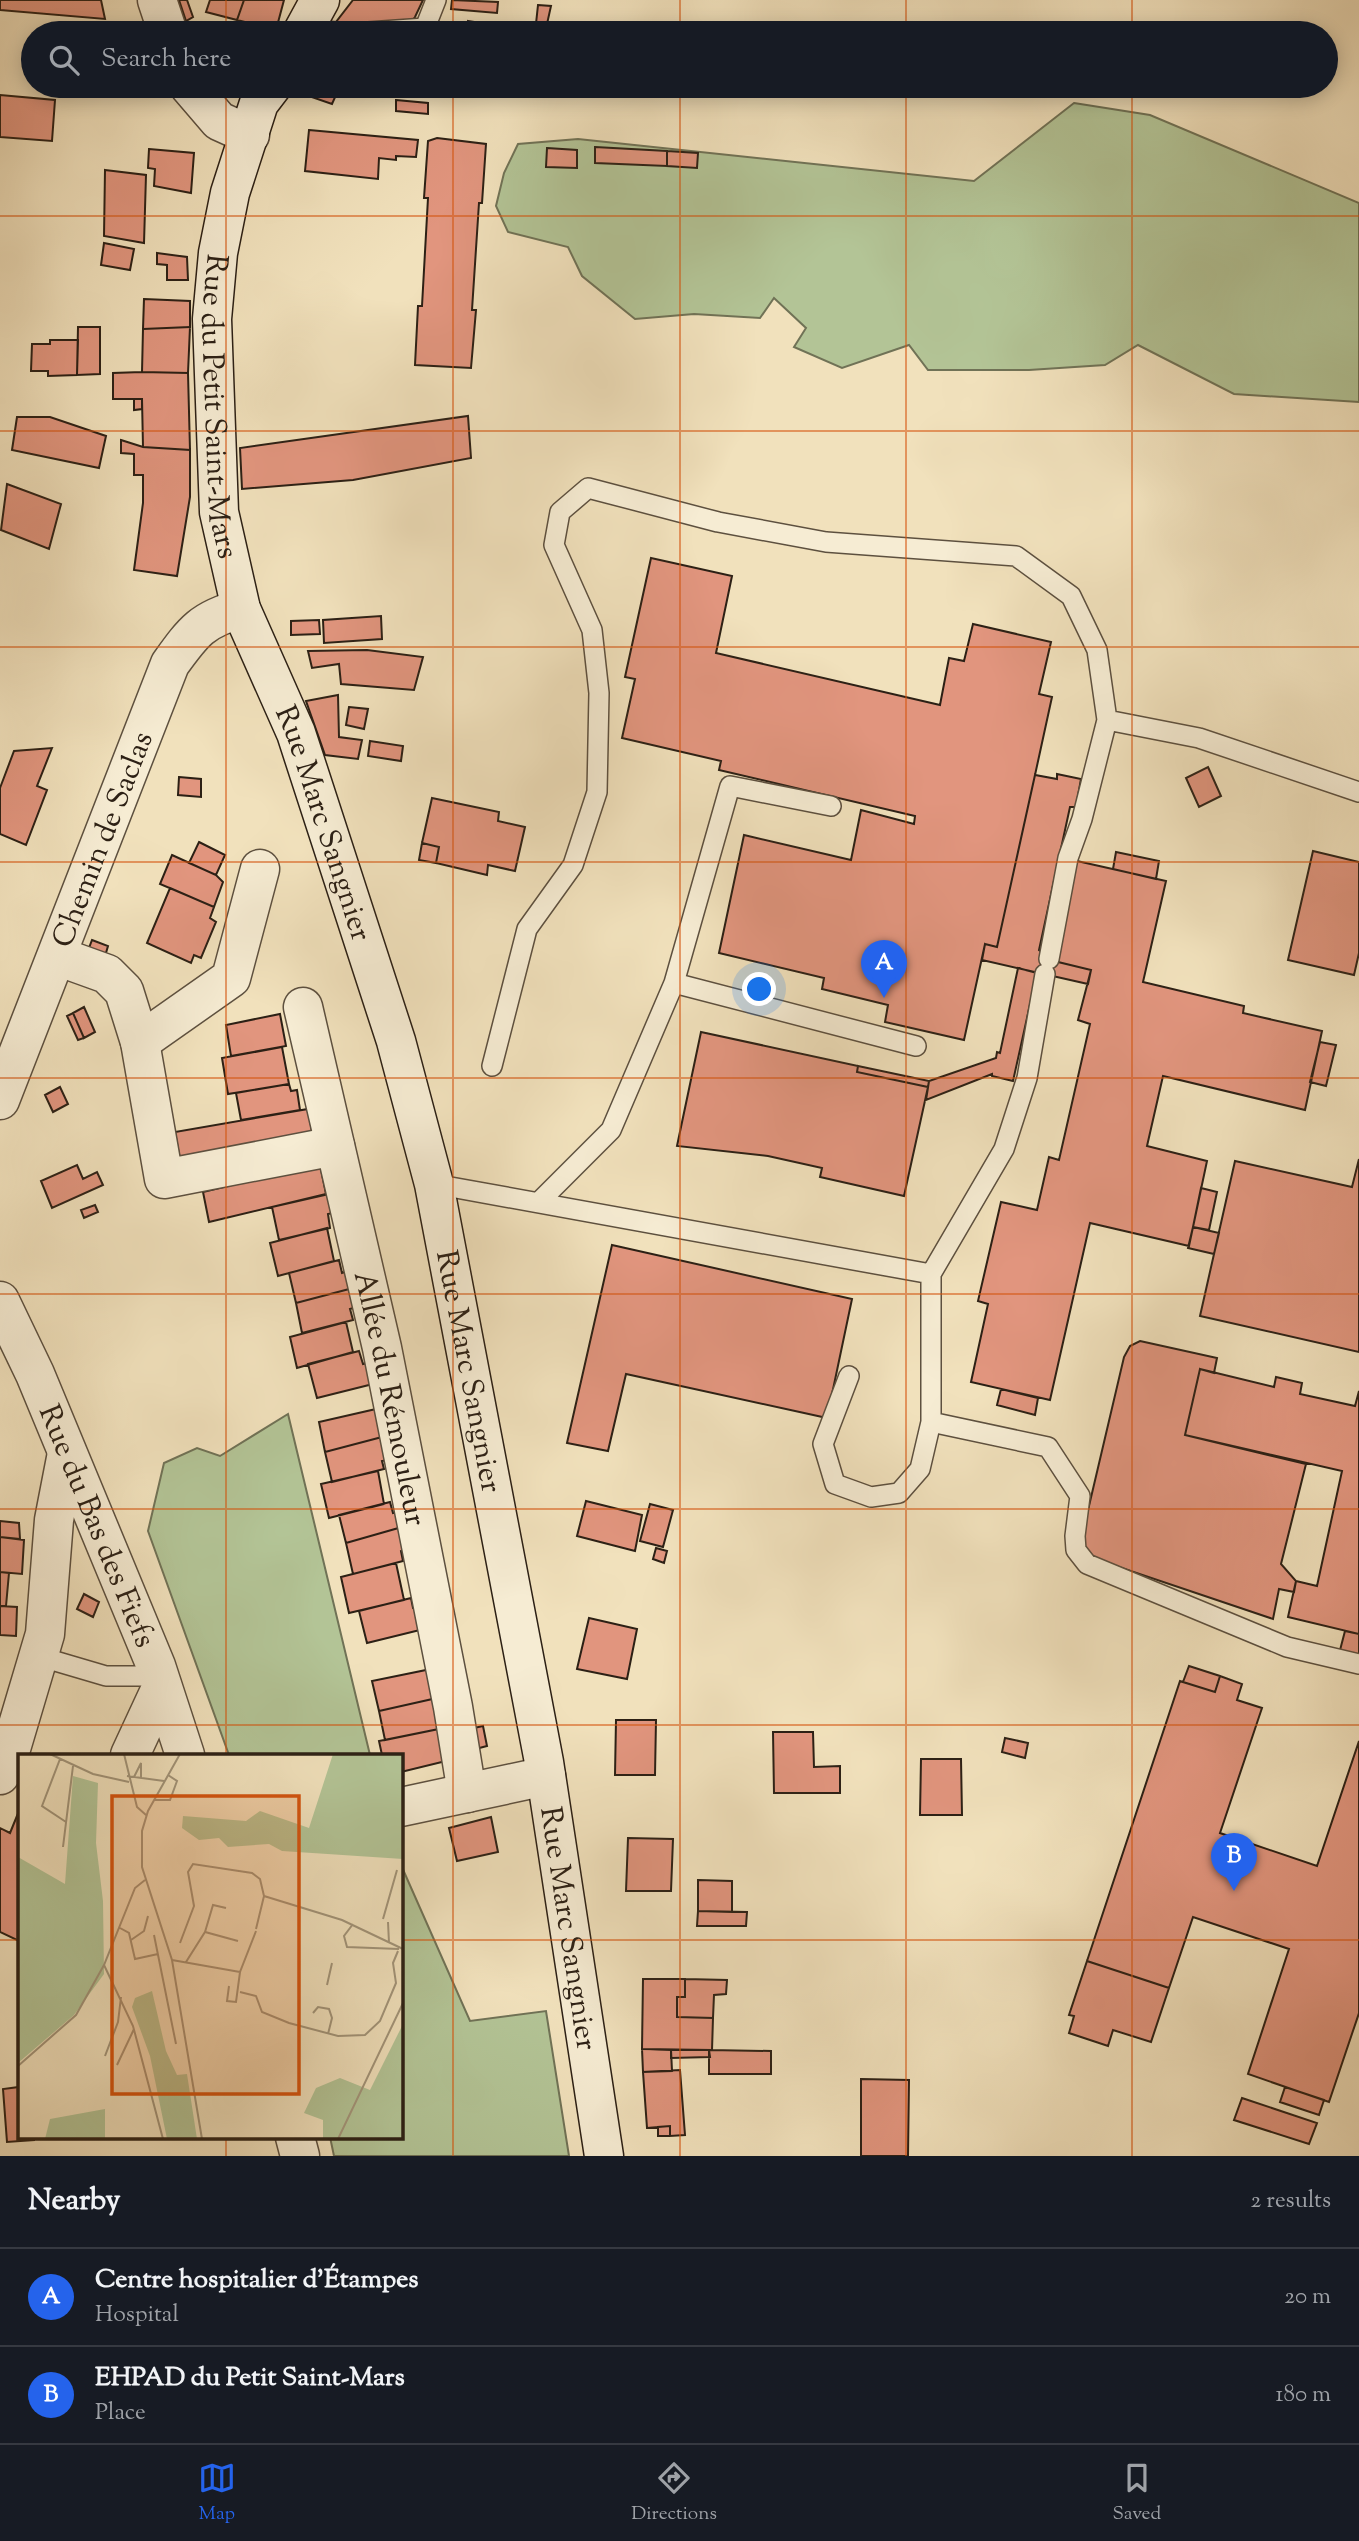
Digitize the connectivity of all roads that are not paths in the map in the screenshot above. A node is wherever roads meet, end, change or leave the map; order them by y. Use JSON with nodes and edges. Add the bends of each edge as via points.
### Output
{"nodes":[{"id":1,"x":157,"y":0,"type":"edge"},
{"id":2,"x":436,"y":0,"type":"edge"},
{"id":3,"x":164,"y":21,"type":"edge"},
{"id":4,"x":428,"y":21,"type":"edge"},
{"id":5,"x":199,"y":98,"type":"edge"},
{"id":6,"x":263,"y":98,"type":"edge"},
{"id":7,"x":250,"y":135,"type":"junction"},
{"id":8,"x":241,"y":609,"type":"junction"},
{"id":9,"x":1107,"y":720,"type":"junction"},
{"id":10,"x":1359,"y":792,"type":"edge"},
{"id":11,"x":831,"y":806,"type":"dead end"},
{"id":12,"x":260,"y":869,"type":"dead end"},
{"id":13,"x":57,"y":956,"type":"junction"},
{"id":14,"x":674,"y":983,"type":"junction"},
{"id":15,"x":303,"y":1007,"type":"dead end"},
{"id":16,"x":140,"y":1042,"type":"junction"},
{"id":17,"x":916,"y":1046,"type":"dead end"},
{"id":18,"x":492,"y":1066,"type":"dead end"},
{"id":19,"x":0,"y":1100,"type":"edge"},
{"id":20,"x":335,"y":1146,"type":"junction"},
{"id":21,"x":435,"y":1184,"type":"junction"},
{"id":22,"x":539,"y":1202,"type":"junction"},
{"id":23,"x":931,"y":1274,"type":"junction"},
{"id":24,"x":0,"y":1301,"type":"edge"},
{"id":25,"x":849,"y":1376,"type":"dead end"},
{"id":26,"x":931,"y":1422,"type":"junction"},
{"id":27,"x":67,"y":1453,"type":"junction"},
{"id":28,"x":38,"y":1656,"type":"junction"},
{"id":29,"x":1359,"y":1664,"type":"edge"},
{"id":30,"x":161,"y":1681,"type":"junction"},
{"id":31,"x":130,"y":1754,"type":"edge"},
{"id":32,"x":185,"y":1754,"type":"edge"},
{"id":33,"x":0,"y":1775,"type":"edge"},
{"id":34,"x":546,"y":1776,"type":"junction"},
{"id":35,"x":467,"y":1793,"type":"junction"},
{"id":36,"x":402,"y":1807,"type":"edge"},
{"id":37,"x":295,"y":2138,"type":"edge"},
{"id":38,"x":300,"y":2156,"type":"edge"},
{"id":39,"x":604,"y":2156,"type":"edge"}],
"edges":[{"from":1,"to":3,"type":"street"},
{"from":2,"to":4,"type":"lane"},
{"from":5,"to":7,"type":"street","via":[[219,121]]},
{"from":6,"to":7,"type":"street","name":"Rue du Petit Saint-Mars"},
{"from":7,"to":8,"type":"street","name":"Rue du Petit Saint-Mars","via":[[230,192],[212,319],[219,512]]},
{"from":8,"to":13,"type":"street","name":"Chemin de Saclas","via":[[218,615],[193,632],[170,664]]},
{"from":8,"to":21,"type":"street","name":"Rue Marc Sangnier","via":[[296,733],[396,1041]]},
{"from":9,"to":10,"type":"lane","via":[[1199,738]]},
{"from":9,"to":18,"type":"lane","via":[[1097,650],[1071,596],[1016,556],[826,542],[718,522],[588,488],[560,512],[554,545],[592,630],[599,693],[597,792],[573,865],[527,929]]},
{"from":9,"to":23,"type":"lane","via":[[1068,858],[1027,1077],[1004,1149]]},
{"from":11,"to":14,"type":"lane","via":[[730,786]]},
{"from":12,"to":16,"type":"street","via":[[231,978]]},
{"from":13,"to":16,"type":"street","via":[[107,974],[124,990]]},
{"from":13,"to":19,"type":"street","name":"Chemin de Saclas"},
{"from":14,"to":17,"type":"lane"},
{"from":14,"to":22,"type":"lane","via":[[611,1130]]},
{"from":15,"to":20,"type":"street","name":"Allée du Rémouleur"},
{"from":16,"to":20,"type":"street","via":[[164,1179]]},
{"from":20,"to":35,"type":"street","name":"Allée du Rémouleur","via":[[382,1348]]},
{"from":21,"to":22,"type":"lane"},
{"from":21,"to":34,"type":"street","name":"Rue Marc Sangnier"},
{"from":22,"to":23,"type":"lane"},
{"from":23,"to":26,"type":"lane"},
{"from":24,"to":27,"type":"street","name":"Rue du Bas des Fiefs"},
{"from":25,"to":26,"type":"lane","via":[[823,1444],[835,1484],[870,1497],[899,1493],[920,1469]]},
{"from":26,"to":29,"type":"lane","via":[[1048,1447],[1080,1496],[1076,1550],[1087,1564],[1287,1647]]},
{"from":27,"to":28,"type":"street","via":[[54,1520],[45,1634]]},
{"from":27,"to":30,"type":"street","name":"Rue du Bas des Fiefs"},
{"from":28,"to":30,"type":"lane","via":[[106,1676]]},
{"from":28,"to":33,"type":"street"},
{"from":30,"to":31,"type":"street"},
{"from":30,"to":32,"type":"street","name":"Rue du Bas des Fiefs"},
{"from":34,"to":35,"type":"street"},
{"from":34,"to":39,"type":"street","name":"Rue Marc Sangnier"},
{"from":35,"to":36,"type":"street"},
{"from":37,"to":38,"type":"street"}]}
